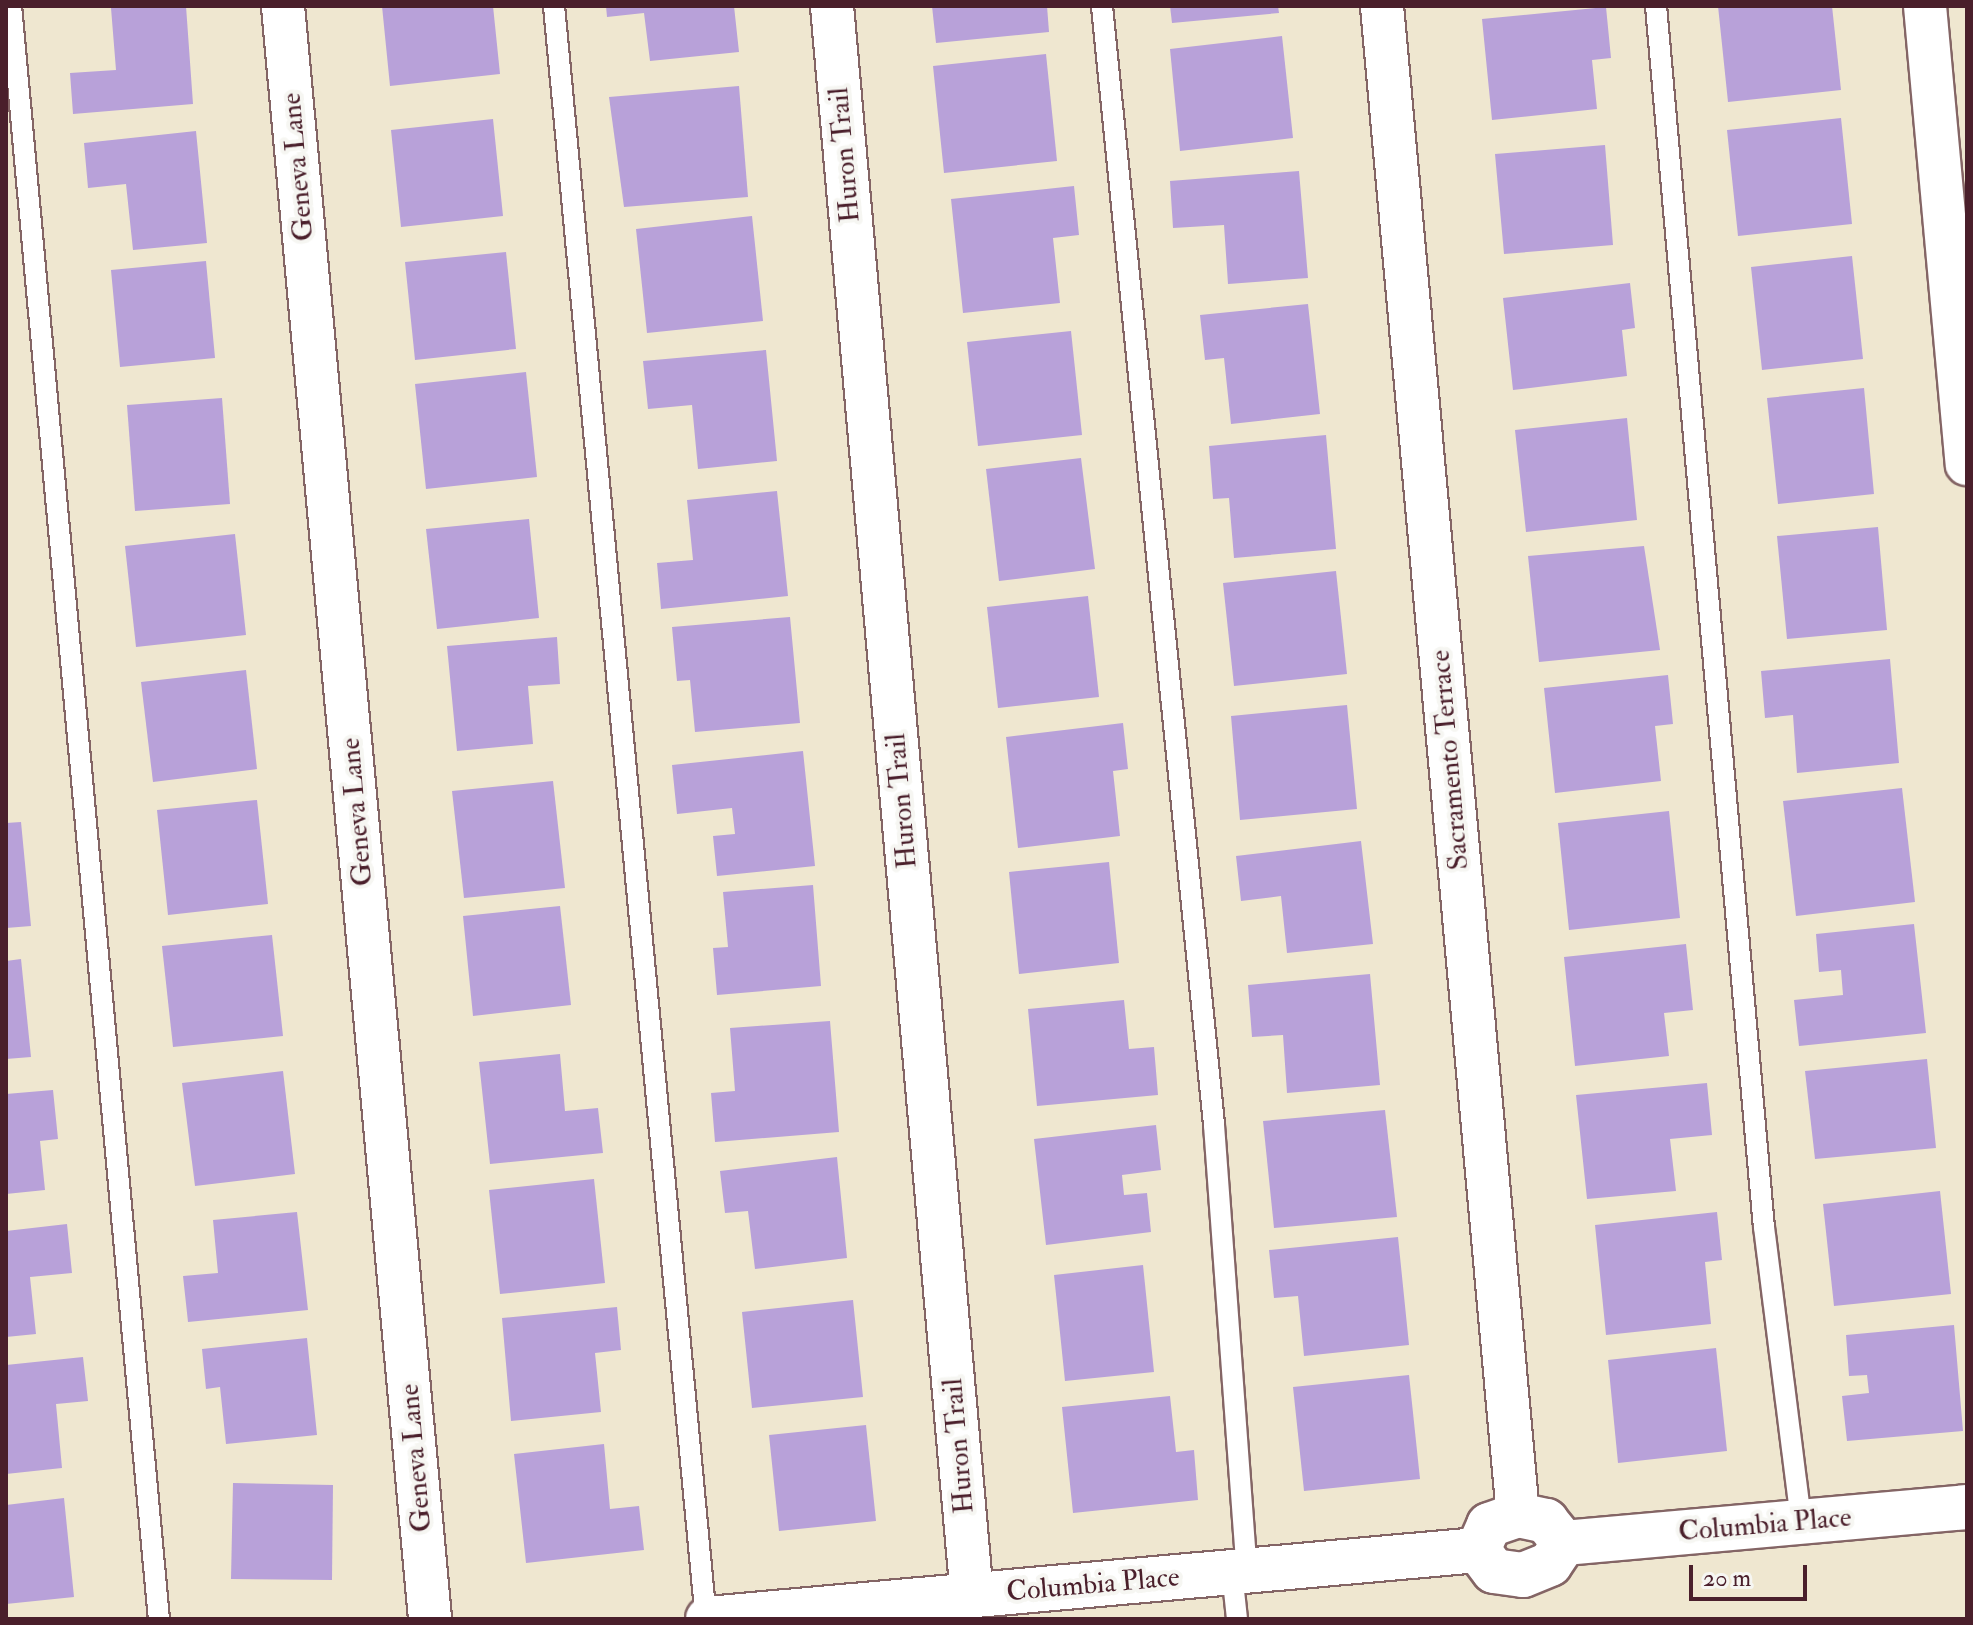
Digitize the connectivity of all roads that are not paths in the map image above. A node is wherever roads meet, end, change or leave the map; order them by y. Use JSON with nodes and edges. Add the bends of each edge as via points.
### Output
{"nodes":[{"id":1,"x":11,"y":6,"type":"edge"},
{"id":2,"x":283,"y":6,"type":"edge"},
{"id":3,"x":554,"y":6,"type":"edge"},
{"id":4,"x":832,"y":6,"type":"edge"},
{"id":5,"x":1102,"y":6,"type":"edge"},
{"id":6,"x":1382,"y":6,"type":"edge"},
{"id":7,"x":1656,"y":6,"type":"edge"},
{"id":8,"x":1925,"y":6,"type":"edge"},
{"id":9,"x":1967,"y":464,"type":"edge"},
{"id":10,"x":1967,"y":1507,"type":"edge"},
{"id":11,"x":1518,"y":1515,"type":"junction"},
{"id":12,"x":1801,"y":1521,"type":"junction"},
{"id":13,"x":1564,"y":1543,"type":"junction"},
{"id":14,"x":1478,"y":1550,"type":"junction"},
{"id":15,"x":1239,"y":1572,"type":"junction"},
{"id":16,"x":972,"y":1596,"type":"junction"},
{"id":17,"x":159,"y":1619,"type":"edge"},
{"id":18,"x":430,"y":1619,"type":"edge"},
{"id":19,"x":707,"y":1619,"type":"edge"},
{"id":20,"x":1237,"y":1619,"type":"edge"}],
"edges":[{"from":1,"to":17,"type":"lane"},
{"from":2,"to":18,"type":"street","name":"Geneva Lane"},
{"from":3,"to":19,"type":"lane"},
{"from":4,"to":16,"type":"street","name":"Huron Trail"},
{"from":5,"to":15,"type":"lane","via":[[1214,1125]]},
{"from":6,"to":11,"type":"street","name":"Sacramento Terrace"},
{"from":7,"to":12,"type":"lane","via":[[1764,1227]]},
{"from":8,"to":9,"type":"street"},
{"from":10,"to":12,"type":"street","name":"Columbia Place"},
{"from":11,"to":13,"type":"street","via":[[1546,1521]]},
{"from":11,"to":14,"type":"street","via":[[1489,1525]]},
{"from":12,"to":13,"type":"street","name":"Columbia Place"},
{"from":13,"to":14,"type":"street","via":[[1550,1564],[1523,1575],[1494,1571]]},
{"from":14,"to":15,"type":"street","name":"Columbia Place"},
{"from":15,"to":16,"type":"street","name":"Columbia Place"},
{"from":15,"to":20,"type":"lane"},
{"from":16,"to":19,"type":"street","name":"Columbia Place"}]}
